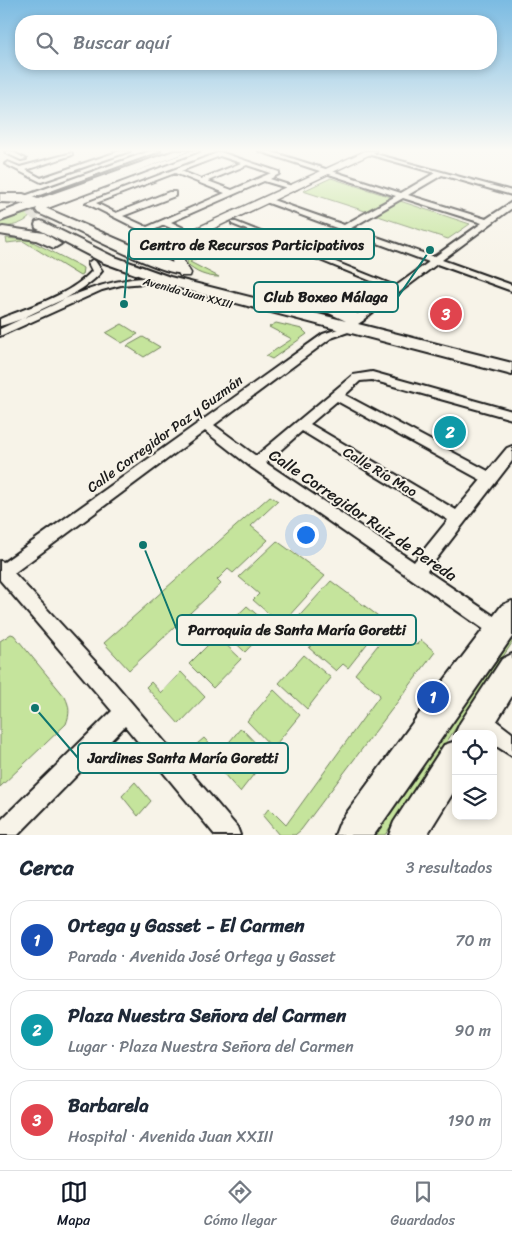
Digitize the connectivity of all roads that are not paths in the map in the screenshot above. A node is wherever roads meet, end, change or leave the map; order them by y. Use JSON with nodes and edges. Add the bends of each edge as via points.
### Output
{"nodes":[{"id":1,"x":6,"y":190,"type":"edge"},
{"id":2,"x":70,"y":190,"type":"edge"},
{"id":3,"x":78,"y":190,"type":"edge"},
{"id":4,"x":83,"y":190,"type":"edge"},
{"id":5,"x":87,"y":190,"type":"edge"},
{"id":6,"x":124,"y":190,"type":"edge"},
{"id":7,"x":224,"y":190,"type":"edge"},
{"id":8,"x":239,"y":190,"type":"edge"},
{"id":9,"x":290,"y":190,"type":"edge"},
{"id":10,"x":386,"y":190,"type":"edge"},
{"id":11,"x":411,"y":190,"type":"edge"},
{"id":12,"x":232,"y":193,"type":"junction"},
{"id":13,"x":172,"y":194,"type":"dead end"},
{"id":14,"x":402,"y":195,"type":"junction"},
{"id":15,"x":0,"y":198,"type":"edge"},
{"id":16,"x":267,"y":201,"type":"junction"},
{"id":17,"x":511,"y":205,"type":"edge"},
{"id":18,"x":36,"y":208,"type":"junction"},
{"id":19,"x":0,"y":210,"type":"edge"},
{"id":20,"x":117,"y":215,"type":"junction"},
{"id":21,"x":237,"y":218,"type":"junction"},
{"id":22,"x":164,"y":222,"type":"junction"},
{"id":23,"x":487,"y":222,"type":"junction"},
{"id":24,"x":1,"y":227,"type":"edge"},
{"id":25,"x":345,"y":228,"type":"junction"},
{"id":26,"x":191,"y":235,"type":"junction"},
{"id":27,"x":135,"y":254,"type":"junction"},
{"id":28,"x":435,"y":261,"type":"junction"},
{"id":29,"x":92,"y":263,"type":"junction"},
{"id":30,"x":185,"y":273,"type":"junction"},
{"id":31,"x":143,"y":281,"type":"junction"},
{"id":32,"x":389,"y":285,"type":"dead end"},
{"id":33,"x":512,"y":288,"type":"edge"},
{"id":34,"x":62,"y":300,"type":"junction"},
{"id":35,"x":0,"y":323,"type":"edge"},
{"id":36,"x":353,"y":324,"type":"junction"},
{"id":37,"x":0,"y":333,"type":"edge"},
{"id":38,"x":512,"y":357,"type":"edge"},
{"id":39,"x":512,"y":369,"type":"edge"},
{"id":40,"x":336,"y":395,"type":"junction"},
{"id":41,"x":512,"y":415,"type":"edge"},
{"id":42,"x":207,"y":424,"type":"junction"},
{"id":43,"x":302,"y":425,"type":"junction"},
{"id":44,"x":512,"y":451,"type":"edge"},
{"id":45,"x":256,"y":463,"type":"junction"},
{"id":46,"x":490,"y":479,"type":"junction"},
{"id":47,"x":458,"y":520,"type":"junction"},
{"id":48,"x":2,"y":570,"type":"edge"},
{"id":49,"x":416,"y":572,"type":"junction"},
{"id":50,"x":507,"y":622,"type":"edge"},
{"id":51,"x":512,"y":669,"type":"edge"},
{"id":52,"x":125,"y":712,"type":"junction"},
{"id":53,"x":475,"y":727,"type":"edge"},
{"id":54,"x":512,"y":746,"type":"edge"},
{"id":55,"x":452,"y":763,"type":"edge"},
{"id":56,"x":2,"y":835,"type":"edge"},
{"id":57,"x":229,"y":835,"type":"edge"},
{"id":58,"x":354,"y":835,"type":"edge"},
{"id":59,"x":407,"y":835,"type":"edge"}],
"edges":[{"from":1,"to":18,"type":"main road"},
{"from":2,"to":18,"type":"street"},
{"from":3,"to":18,"type":"main road"},
{"from":4,"to":18,"type":"main road"},
{"from":5,"to":18,"type":"street"},
{"from":6,"to":20,"type":"street","via":[[90,203]]},
{"from":7,"to":12,"type":"street"},
{"from":8,"to":12,"type":"street"},
{"from":9,"to":16,"type":"main road"},
{"from":10,"to":14,"type":"street"},
{"from":11,"to":14,"type":"street"},
{"from":12,"to":22,"type":"street"},
{"from":13,"to":20,"type":"street"},
{"from":14,"to":23,"type":"street"},
{"from":14,"to":25,"type":"street"},
{"from":15,"to":18,"type":"main road"},
{"from":16,"to":21,"type":"main road"},
{"from":16,"to":25,"type":"street"},
{"from":17,"to":23,"type":"street","name":"Calle Corregidor Paz y Guzmán"},
{"from":18,"to":19,"type":"main road"},
{"from":18,"to":24,"type":"main road","via":[[38,217],[31,222]]},
{"from":18,"to":27,"type":"main road","name":"Avenida Juan XXIII"},
{"from":18,"to":36,"type":"main road","name":"Avenida Juan XXIII","via":[[79,246],[142,273]]},
{"from":20,"to":22,"type":"street","via":[[147,230]]},
{"from":21,"to":26,"type":"main road"},
{"from":21,"to":30,"type":"main road","via":[[200,238],[179,257],[178,262]]},
{"from":21,"to":32,"type":"street"},
{"from":22,"to":26,"type":"street"},
{"from":23,"to":28,"type":"street","name":"Calle Corregidor Paz y Guzmán"},
{"from":24,"to":29,"type":"main road","name":"Avenida Juan XXIII","via":[[38,236]]},
{"from":25,"to":28,"type":"street"},
{"from":26,"to":27,"type":"main road","via":[[158,250]]},
{"from":27,"to":30,"type":"main road","name":"Avenida Juan XXIII"},
{"from":28,"to":33,"type":"street"},
{"from":28,"to":36,"type":"street","name":"Calle Corregidor Paz y Guzmán"},
{"from":29,"to":31,"type":"main road","name":"Avenida Juan XXIII"},
{"from":29,"to":34,"type":"street","via":[[97,271],[91,280]]},
{"from":30,"to":36,"type":"main road","name":"Avenida Juan XXIII","via":[[334,309]]},
{"from":31,"to":34,"type":"street","via":[[113,284]]},
{"from":31,"to":36,"type":"main road","name":"Avenida Juan XXIII","via":[[329,329]]},
{"from":34,"to":35,"type":"street"},
{"from":34,"to":37,"type":"street"},
{"from":36,"to":38,"type":"main road","name":"Avenida Juan XXIII"},
{"from":36,"to":39,"type":"main road","name":"Avenida Juan XXIII"},
{"from":36,"to":42,"type":"street","name":"Calle Corregidor Paz y Guzmán","via":[[327,336]]},
{"from":40,"to":41,"type":"street","via":[[357,378],[372,376]]},
{"from":40,"to":43,"type":"street"},
{"from":40,"to":46,"type":"street"},
{"from":42,"to":45,"type":"street","name":"Calle Corregidor Ruiz de Pereda"},
{"from":42,"to":48,"type":"street","name":"Calle Corregidor Paz y Guzmán"},
{"from":43,"to":45,"type":"street"},
{"from":43,"to":47,"type":"street","name":"Calle Río Mao"},
{"from":44,"to":46,"type":"street"},
{"from":45,"to":49,"type":"street","name":"Calle Corregidor Ruiz de Pereda"},
{"from":46,"to":47,"type":"street"},
{"from":47,"to":49,"type":"street"},
{"from":48,"to":52,"type":"street"},
{"from":49,"to":50,"type":"street","name":"Calle Corregidor Ruiz de Pereda"},
{"from":50,"to":58,"type":"main road"},
{"from":51,"to":53,"type":"main road"},
{"from":52,"to":56,"type":"street"},
{"from":52,"to":57,"type":"street"},
{"from":53,"to":54,"type":"street"},
{"from":55,"to":59,"type":"main road"}]}
